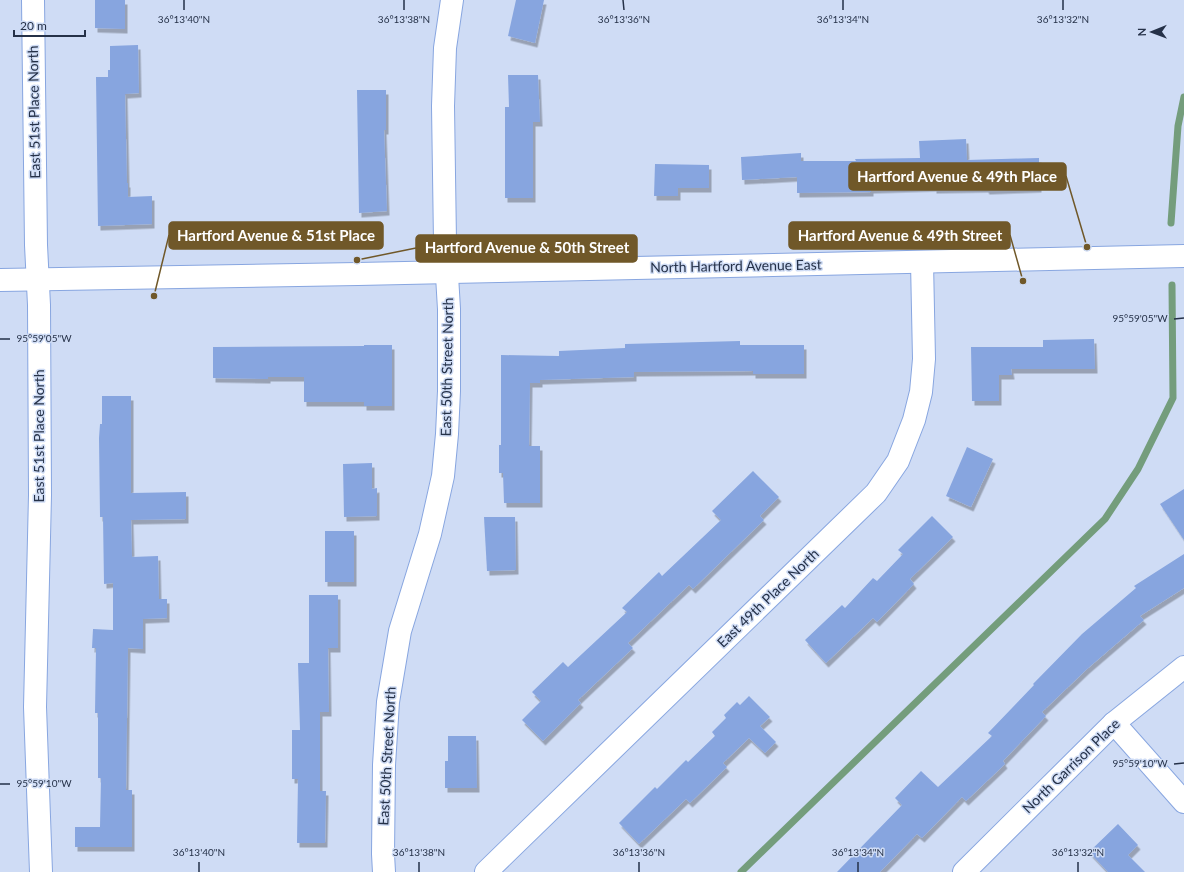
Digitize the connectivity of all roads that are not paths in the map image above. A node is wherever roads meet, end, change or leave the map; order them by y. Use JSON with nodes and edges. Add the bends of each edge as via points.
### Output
{"nodes":[{"id":1,"x":33,"y":0,"type":"edge"},
{"id":2,"x":452,"y":0,"type":"edge"},
{"id":3,"x":1184,"y":256,"type":"edge"},
{"id":4,"x":922,"y":262,"type":"junction"},
{"id":5,"x":447,"y":272,"type":"junction"},
{"id":6,"x":37,"y":279,"type":"junction"},
{"id":7,"x":0,"y":280,"type":"edge"},
{"id":8,"x":1184,"y":666,"type":"edge"},
{"id":9,"x":1114,"y":723,"type":"junction"},
{"id":10,"x":1184,"y":802,"type":"edge"},
{"id":11,"x":41,"y":872,"type":"edge"},
{"id":12,"x":384,"y":872,"type":"edge"},
{"id":13,"x":486,"y":872,"type":"edge"},
{"id":14,"x":964,"y":872,"type":"edge"}],
"edges":[{"from":1,"to":6,"type":"street","name":"East 51st Place North"},
{"from":2,"to":5,"type":"street","name":"East 50th Street North","via":[[445,48],[443,106]]},
{"from":3,"to":4,"type":"street","name":"North Hartford Avenue East"},
{"from":4,"to":5,"type":"street","name":"North Hartford Avenue East"},
{"from":4,"to":13,"type":"street","name":"East 49th Place North","via":[[924,359],[921,392],[914,420],[898,461],[876,493]]},
{"from":5,"to":6,"type":"street","name":"North Hartford Avenue East"},
{"from":5,"to":12,"type":"street","name":"East 50th Street North","via":[[449,391],[446,448],[443,476],[430,534],[400,631],[388,702],[384,764]]},
{"from":6,"to":7,"type":"street","name":"North Hartford Avenue East"},
{"from":6,"to":11,"type":"street","name":"East 51st Place North","via":[[40,495],[35,707]]},
{"from":8,"to":9,"type":"street","name":"North Garrison Place"},
{"from":9,"to":10,"type":"street"},
{"from":9,"to":14,"type":"street","name":"North Garrison Place"}]}
